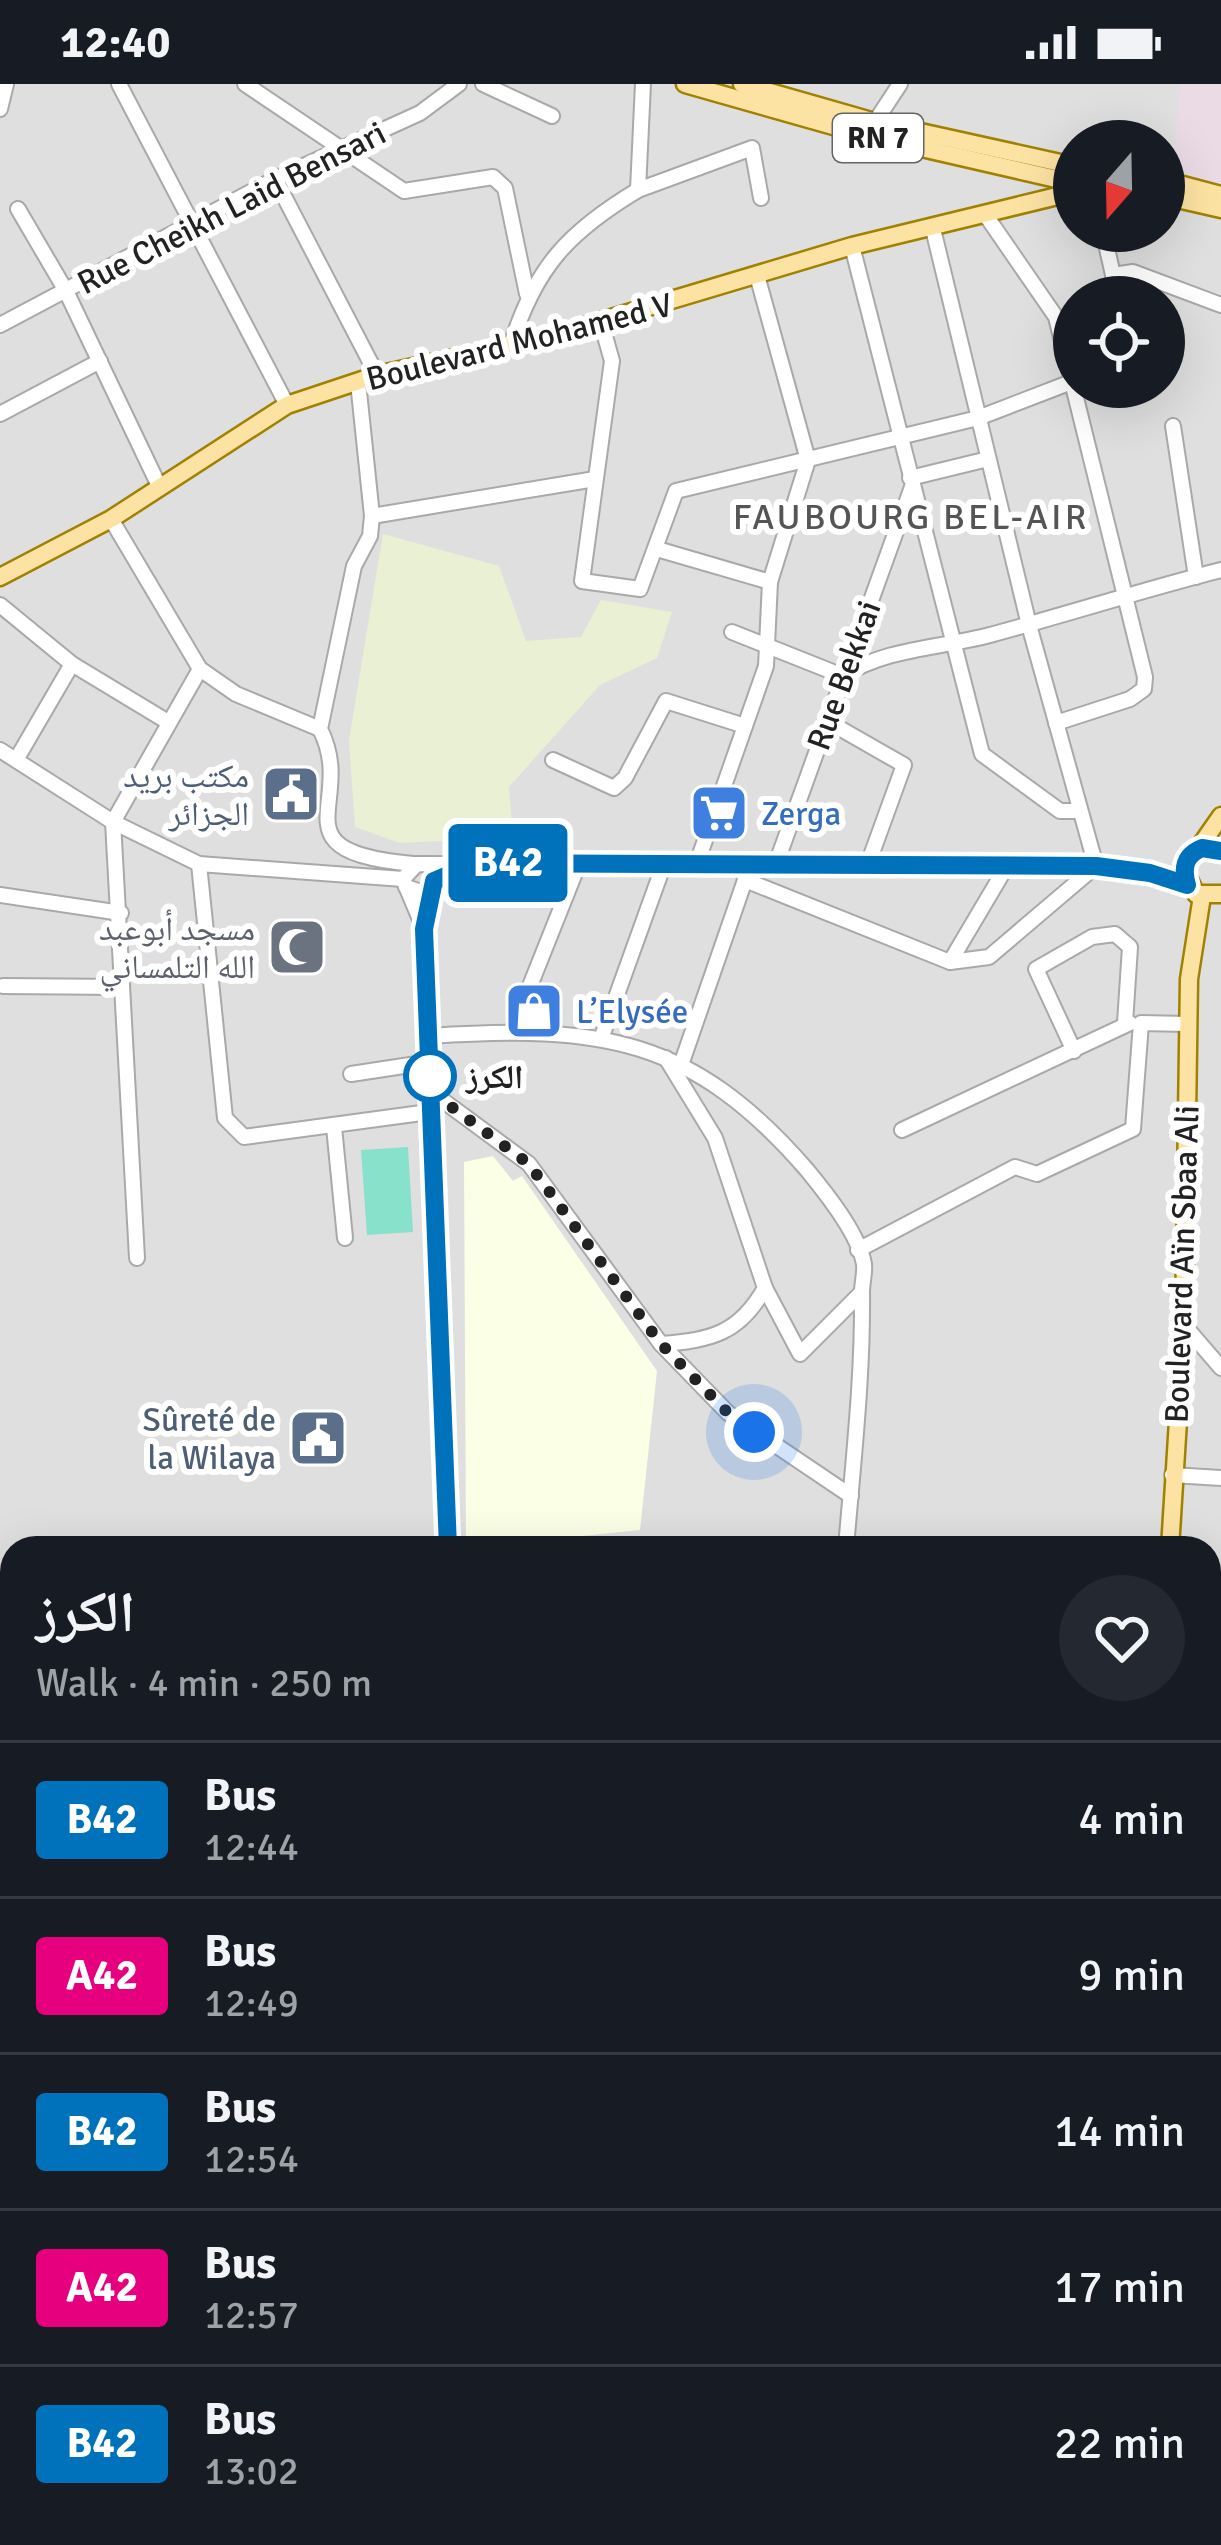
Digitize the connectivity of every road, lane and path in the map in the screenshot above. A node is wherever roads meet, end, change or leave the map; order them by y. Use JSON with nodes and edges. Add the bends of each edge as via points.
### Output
{"nodes":[{"id":1,"x":6,"y":84,"type":"edge"},
{"id":2,"x":119,"y":84,"type":"edge"},
{"id":3,"x":245,"y":84,"type":"edge"},
{"id":4,"x":459,"y":84,"type":"edge"},
{"id":5,"x":483,"y":84,"type":"edge"},
{"id":6,"x":643,"y":84,"type":"edge"},
{"id":7,"x":685,"y":84,"type":"edge"},
{"id":8,"x":742,"y":84,"type":"edge"},
{"id":9,"x":900,"y":84,"type":"edge"},
{"id":10,"x":0,"y":109,"type":"edge"},
{"id":11,"x":551,"y":116,"type":"dead end"},
{"id":12,"x":874,"y":122,"type":"junction"},
{"id":13,"x":340,"y":148,"type":"junction"},
{"id":14,"x":1053,"y":161,"type":"edge"},
{"id":15,"x":274,"y":179,"type":"junction"},
{"id":16,"x":1053,"y":182,"type":"edge"},
{"id":17,"x":1185,"y":186,"type":"edge"},
{"id":18,"x":638,"y":190,"type":"junction"},
{"id":19,"x":1053,"y":194,"type":"edge"},
{"id":20,"x":1221,"y":195,"type":"edge"},
{"id":21,"x":761,"y":198,"type":"dead end"},
{"id":22,"x":1185,"y":201,"type":"edge"},
{"id":23,"x":18,"y":209,"type":"dead end"},
{"id":24,"x":1221,"y":209,"type":"edge"},
{"id":25,"x":987,"y":217,"type":"junction"},
{"id":26,"x":193,"y":224,"type":"junction"},
{"id":27,"x":933,"y":230,"type":"junction"},
{"id":28,"x":852,"y":247,"type":"junction"},
{"id":29,"x":1108,"y":252,"type":"edge"},
{"id":30,"x":1113,"y":275,"type":"joint"},
{"id":31,"x":758,"y":278,"type":"junction"},
{"id":32,"x":66,"y":292,"type":"junction"},
{"id":33,"x":527,"y":294,"type":"junction"},
{"id":34,"x":1221,"y":305,"type":"edge"},
{"id":35,"x":1053,"y":314,"type":"edge"},
{"id":36,"x":601,"y":322,"type":"junction"},
{"id":37,"x":0,"y":325,"type":"edge"},
{"id":38,"x":511,"y":345,"type":"junction"},
{"id":39,"x":100,"y":361,"type":"junction"},
{"id":40,"x":376,"y":375,"type":"junction"},
{"id":41,"x":358,"y":382,"type":"junction"},
{"id":42,"x":1053,"y":389,"type":"edge"},
{"id":43,"x":287,"y":405,"type":"junction"},
{"id":44,"x":1077,"y":408,"type":"edge"},
{"id":45,"x":0,"y":414,"type":"edge"},
{"id":46,"x":978,"y":418,"type":"junction"},
{"id":47,"x":1174,"y":426,"type":"dead end"},
{"id":48,"x":898,"y":435,"type":"junction"},
{"id":49,"x":988,"y":459,"type":"junction"},
{"id":50,"x":808,"y":460,"type":"junction"},
{"id":51,"x":595,"y":479,"type":"junction"},
{"id":52,"x":911,"y":483,"type":"junction"},
{"id":53,"x":160,"y":488,"type":"junction"},
{"id":54,"x":372,"y":516,"type":"junction"},
{"id":55,"x":111,"y":518,"type":"junction"},
{"id":56,"x":657,"y":549,"type":"junction"},
{"id":57,"x":1221,"y":570,"type":"edge"},
{"id":58,"x":0,"y":577,"type":"edge"},
{"id":59,"x":1196,"y":577,"type":"junction"},
{"id":60,"x":770,"y":582,"type":"junction"},
{"id":61,"x":1121,"y":593,"type":"junction"},
{"id":62,"x":0,"y":605,"type":"edge"},
{"id":63,"x":1029,"y":625,"type":"junction"},
{"id":64,"x":732,"y":632,"type":"dead end"},
{"id":65,"x":763,"y":644,"type":"junction"},
{"id":66,"x":952,"y":644,"type":"junction"},
{"id":67,"x":72,"y":664,"type":"junction"},
{"id":68,"x":200,"y":669,"type":"junction"},
{"id":69,"x":843,"y":676,"type":"junction"},
{"id":70,"x":827,"y":721,"type":"junction"},
{"id":71,"x":168,"y":722,"type":"junction"},
{"id":72,"x":1056,"y":723,"type":"junction"},
{"id":73,"x":745,"y":726,"type":"junction"},
{"id":74,"x":320,"y":729,"type":"junction"},
{"id":75,"x":0,"y":750,"type":"edge"},
{"id":76,"x":16,"y":760,"type":"junction"},
{"id":77,"x":553,"y":760,"type":"dead end"},
{"id":78,"x":1080,"y":811,"type":"junction"},
{"id":79,"x":1221,"y":816,"type":"edge"},
{"id":80,"x":113,"y":822,"type":"junction"},
{"id":81,"x":1212,"y":850,"type":"edge"},
{"id":82,"x":1186,"y":861,"type":"junction"},
{"id":83,"x":476,"y":863,"type":"junction"},
{"id":84,"x":579,"y":863,"type":"junction"},
{"id":85,"x":697,"y":863,"type":"junction"},
{"id":86,"x":199,"y":864,"type":"junction"},
{"id":87,"x":417,"y":864,"type":"junction"},
{"id":88,"x":664,"y":864,"type":"junction"},
{"id":89,"x":776,"y":864,"type":"junction"},
{"id":90,"x":868,"y":864,"type":"junction"},
{"id":91,"x":1008,"y":864,"type":"junction"},
{"id":92,"x":1096,"y":866,"type":"junction"},
{"id":93,"x":744,"y":872,"type":"junction"},
{"id":94,"x":1142,"y":872,"type":"junction"},
{"id":95,"x":405,"y":883,"type":"junction"},
{"id":96,"x":433,"y":884,"type":"junction"},
{"id":97,"x":1194,"y":890,"type":"junction"},
{"id":98,"x":1221,"y":894,"type":"edge"},
{"id":99,"x":0,"y":895,"type":"edge"},
{"id":100,"x":121,"y":913,"type":"junction"},
{"id":101,"x":424,"y":929,"type":"junction"},
{"id":102,"x":950,"y":962,"type":"junction"},
{"id":103,"x":3,"y":986,"type":"edge"},
{"id":104,"x":122,"y":988,"type":"junction"},
{"id":105,"x":1133,"y":1023,"type":"junction"},
{"id":106,"x":1187,"y":1024,"type":"junction"},
{"id":107,"x":512,"y":1031,"type":"junction"},
{"id":108,"x":430,"y":1036,"type":"junction"},
{"id":109,"x":602,"y":1039,"type":"junction"},
{"id":110,"x":1074,"y":1051,"type":"junction"},
{"id":111,"x":674,"y":1060,"type":"junction"},
{"id":112,"x":430,"y":1062,"type":"junction"},
{"id":113,"x":351,"y":1074,"type":"dead end"},
{"id":114,"x":430,"y":1091,"type":"junction"},
{"id":115,"x":429,"y":1112,"type":"junction"},
{"id":116,"x":334,"y":1126,"type":"junction"},
{"id":117,"x":902,"y":1130,"type":"dead end"},
{"id":118,"x":345,"y":1238,"type":"dead end"},
{"id":119,"x":859,"y":1250,"type":"junction"},
{"id":120,"x":137,"y":1258,"type":"dead end"},
{"id":121,"x":765,"y":1288,"type":"junction"},
{"id":122,"x":862,"y":1292,"type":"junction"},
{"id":123,"x":1184,"y":1325,"type":"junction"},
{"id":124,"x":661,"y":1344,"type":"junction"},
{"id":125,"x":1221,"y":1368,"type":"edge"},
{"id":126,"x":1172,"y":1475,"type":"junction"},
{"id":127,"x":1221,"y":1478,"type":"edge"},
{"id":128,"x":850,"y":1496,"type":"junction"},
{"id":129,"x":447,"y":1536,"type":"edge"},
{"id":130,"x":847,"y":1536,"type":"edge"},
{"id":131,"x":1170,"y":1536,"type":"edge"}],
"edges":[{"from":1,"to":10,"type":"street"},
{"from":2,"to":26,"type":"street"},
{"from":3,"to":13,"type":"street"},
{"from":4,"to":13,"type":"street","name":"Rue Cheikh Laid Bensari","via":[[420,113]]},
{"from":5,"to":11,"type":"street"},
{"from":6,"to":18,"type":"street"},
{"from":7,"to":16,"type":"main road","number":"RN 7"},
{"from":8,"to":12,"type":"main road","number":"RN 7"},
{"from":9,"to":12,"type":"street"},
{"from":12,"to":14,"type":"main road","number":"RN 7"},
{"from":13,"to":15,"type":"street","name":"Rue Cheikh Laid Bensari"},
{"from":13,"to":33,"type":"street","via":[[404,191],[493,178],[506,188]]},
{"from":15,"to":26,"type":"street","name":"Rue Cheikh Laid Bensari"},
{"from":15,"to":40,"type":"street"},
{"from":17,"to":20,"type":"main road"},
{"from":18,"to":21,"type":"street","via":[[752,148]]},
{"from":18,"to":33,"type":"street","via":[[585,225]]},
{"from":19,"to":25,"type":"main road","name":"Boulevard Mohamed V"},
{"from":22,"to":24,"type":"main road"},
{"from":23,"to":32,"type":"street"},
{"from":25,"to":27,"type":"main road","name":"Boulevard Mohamed V"},
{"from":25,"to":35,"type":"street"},
{"from":26,"to":32,"type":"street","name":"Rue Cheikh Laid Bensari"},
{"from":26,"to":43,"type":"street"},
{"from":27,"to":28,"type":"main road","name":"Boulevard Mohamed V"},
{"from":27,"to":46,"type":"street"},
{"from":28,"to":31,"type":"main road","name":"Boulevard Mohamed V"},
{"from":28,"to":48,"type":"street"},
{"from":29,"to":30,"type":"street"},
{"from":30,"to":34,"type":"street","via":[[1133,272]]},
{"from":31,"to":36,"type":"main road","name":"Boulevard Mohamed V"},
{"from":31,"to":50,"type":"street"},
{"from":32,"to":37,"type":"street","name":"Rue Cheikh Laid Bensari"},
{"from":32,"to":39,"type":"street"},
{"from":33,"to":38,"type":"street"},
{"from":36,"to":38,"type":"main road","name":"Boulevard Mohamed V"},
{"from":36,"to":51,"type":"street","via":[[612,362]]},
{"from":38,"to":40,"type":"main road","name":"Boulevard Mohamed V"},
{"from":39,"to":45,"type":"street"},
{"from":39,"to":53,"type":"street"},
{"from":40,"to":41,"type":"main road","name":"Boulevard Mohamed V"},
{"from":41,"to":43,"type":"main road","name":"Boulevard Mohamed V"},
{"from":41,"to":54,"type":"street"},
{"from":42,"to":46,"type":"street"},
{"from":43,"to":53,"type":"main road","name":"Boulevard Mohamed V"},
{"from":44,"to":61,"type":"street"},
{"from":46,"to":48,"type":"street"},
{"from":46,"to":49,"type":"street"},
{"from":47,"to":59,"type":"street"},
{"from":48,"to":50,"type":"street"},
{"from":48,"to":52,"type":"street"},
{"from":49,"to":52,"type":"street"},
{"from":49,"to":63,"type":"street"},
{"from":50,"to":56,"type":"street","via":[[676,491]]},
{"from":50,"to":60,"type":"street"},
{"from":51,"to":54,"type":"street"},
{"from":51,"to":56,"type":"street","via":[[582,580],[640,589]]},
{"from":52,"to":66,"type":"street"},
{"from":52,"to":69,"type":"street","name":"Rue Bekkai"},
{"from":53,"to":55,"type":"main road","name":"Boulevard Mohamed V"},
{"from":54,"to":74,"type":"street"},
{"from":55,"to":58,"type":"main road","name":"Boulevard Mohamed V"},
{"from":55,"to":68,"type":"street"},
{"from":56,"to":60,"type":"street"},
{"from":57,"to":59,"type":"street"},
{"from":59,"to":61,"type":"street"},
{"from":60,"to":65,"type":"street"},
{"from":61,"to":63,"type":"street"},
{"from":61,"to":72,"type":"street","via":[[1144,689]]},
{"from":62,"to":67,"type":"street"},
{"from":63,"to":66,"type":"street"},
{"from":63,"to":72,"type":"street"},
{"from":64,"to":65,"type":"street"},
{"from":65,"to":69,"type":"street"},
{"from":65,"to":73,"type":"street","via":[[766,666]]},
{"from":66,"to":69,"type":"street","via":[[868,660]]},
{"from":66,"to":78,"type":"street","via":[[982,754],[1060,812]]},
{"from":67,"to":71,"type":"street"},
{"from":67,"to":76,"type":"street"},
{"from":68,"to":71,"type":"street"},
{"from":68,"to":74,"type":"street","via":[[236,694]]},
{"from":69,"to":70,"type":"street","name":"Rue Bekkai"},
{"from":70,"to":89,"type":"street","name":"Rue Bekkai"},
{"from":70,"to":90,"type":"street","via":[[904,765]]},
{"from":71,"to":80,"type":"street"},
{"from":72,"to":78,"type":"street"},
{"from":73,"to":77,"type":"street","via":[[666,701],[614,788]]},
{"from":73,"to":85,"type":"street"},
{"from":74,"to":87,"type":"street","via":[[327,830],[336,844]]},
{"from":75,"to":76,"type":"street"},
{"from":76,"to":80,"type":"street"},
{"from":78,"to":92,"type":"street"},
{"from":79,"to":81,"type":"main road"},
{"from":80,"to":86,"type":"street"},
{"from":80,"to":100,"type":"street"},
{"from":81,"to":82,"type":"main road"},
{"from":82,"to":94,"type":"street"},
{"from":82,"to":97,"type":"main road","name":"Boulevard Aïn Sbaa Ali"},
{"from":83,"to":84,"type":"street"},
{"from":83,"to":87,"type":"street"},
{"from":83,"to":96,"type":"street"},
{"from":84,"to":88,"type":"street"},
{"from":84,"to":107,"type":"street"},
{"from":85,"to":88,"type":"street"},
{"from":85,"to":93,"type":"street"},
{"from":86,"to":95,"type":"street"},
{"from":86,"to":116,"type":"street","via":[[225,1118],[244,1137]]},
{"from":87,"to":95,"type":"street"},
{"from":87,"to":96,"type":"street","via":[[432,872]]},
{"from":88,"to":109,"type":"street"},
{"from":89,"to":90,"type":"street"},
{"from":89,"to":93,"type":"street"},
{"from":90,"to":91,"type":"street"},
{"from":91,"to":92,"type":"street"},
{"from":91,"to":102,"type":"street"},
{"from":92,"to":94,"type":"street"},
{"from":92,"to":102,"type":"street","via":[[989,957]]},
{"from":93,"to":102,"type":"street"},
{"from":93,"to":111,"type":"street"},
{"from":94,"to":97,"type":"street"},
{"from":95,"to":96,"type":"street","via":[[419,894]]},
{"from":95,"to":101,"type":"street"},
{"from":96,"to":101,"type":"street"},
{"from":97,"to":98,"type":"main road"},
{"from":97,"to":106,"type":"main road","name":"Boulevard Aïn Sbaa Ali"},
{"from":99,"to":100,"type":"street"},
{"from":100,"to":104,"type":"street"},
{"from":101,"to":108,"type":"street"},
{"from":103,"to":104,"type":"street"},
{"from":104,"to":120,"type":"street"},
{"from":105,"to":106,"type":"street"},
{"from":105,"to":110,"type":"street"},
{"from":105,"to":110,"type":"street","via":[[1130,946],[1115,934],[1092,937],[1036,970]]},
{"from":105,"to":119,"type":"street","via":[[1133,1129],[1037,1174],[1015,1167]]},
{"from":106,"to":123,"type":"main road","name":"Boulevard Aïn Sbaa Ali"},
{"from":107,"to":108,"type":"street"},
{"from":107,"to":109,"type":"street"},
{"from":108,"to":112,"type":"street"},
{"from":109,"to":111,"type":"street"},
{"from":110,"to":117,"type":"street"},
{"from":111,"to":119,"type":"street","via":[[771,1129]]},
{"from":111,"to":121,"type":"street","via":[[715,1138]]},
{"from":112,"to":113,"type":"street"},
{"from":112,"to":114,"type":"street"},
{"from":114,"to":115,"type":"street"},
{"from":114,"to":124,"type":"street","via":[[529,1164]]},
{"from":115,"to":116,"type":"street"},
{"from":115,"to":129,"type":"street"},
{"from":116,"to":118,"type":"street"},
{"from":119,"to":122,"type":"street"},
{"from":121,"to":122,"type":"street","via":[[800,1354]]},
{"from":121,"to":124,"type":"street","via":[[734,1329]]},
{"from":122,"to":128,"type":"street","via":[[865,1345]]},
{"from":123,"to":125,"type":"street"},
{"from":123,"to":126,"type":"main road","name":"Boulevard Aïn Sbaa Ali"},
{"from":124,"to":128,"type":"street","via":[[728,1413]]},
{"from":126,"to":127,"type":"street"},
{"from":126,"to":131,"type":"main road","name":"Boulevard Aïn Sbaa Ali"},
{"from":128,"to":130,"type":"street"}]}
